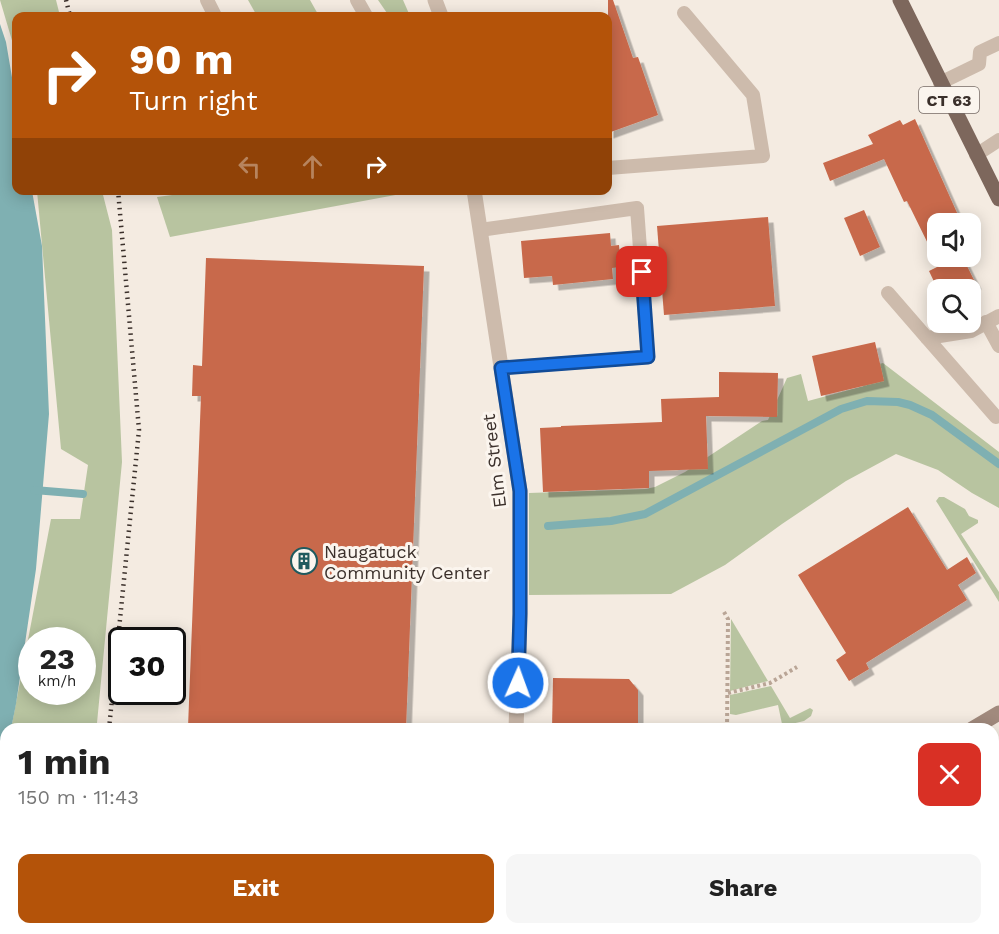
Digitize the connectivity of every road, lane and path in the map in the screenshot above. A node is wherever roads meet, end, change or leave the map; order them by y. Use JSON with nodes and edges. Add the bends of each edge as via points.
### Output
{"nodes":[{"id":1,"x":900,"y":0,"type":"edge"},
{"id":2,"x":684,"y":13,"type":"dead end"},
{"id":3,"x":999,"y":43,"type":"edge"},
{"id":4,"x":940,"y":82,"type":"junction"},
{"id":5,"x":999,"y":140,"type":"edge"},
{"id":6,"x":976,"y":155,"type":"junction"},
{"id":7,"x":612,"y":168,"type":"edge"},
{"id":8,"x":475,"y":195,"type":"edge"},
{"id":9,"x":999,"y":199,"type":"edge"},
{"id":10,"x":480,"y":230,"type":"junction"},
{"id":11,"x":888,"y":293,"type":"dead end"},
{"id":12,"x":993,"y":319,"type":"edge"},
{"id":13,"x":927,"y":338,"type":"junction"},
{"id":14,"x":999,"y":346,"type":"edge"},
{"id":15,"x":501,"y":368,"type":"junction"},
{"id":16,"x":996,"y":417,"type":"dead end"},
{"id":17,"x":724,"y":612,"type":"dead end"},
{"id":18,"x":796,"y":667,"type":"dead end"},
{"id":19,"x":728,"y":693,"type":"junction"},
{"id":20,"x":999,"y":713,"type":"edge"},
{"id":21,"x":516,"y":723,"type":"edge"},
{"id":22,"x":727,"y":723,"type":"edge"},
{"id":23,"x":982,"y":723,"type":"edge"}],
"edges":[{"from":1,"to":4,"type":"main road","number":"CT 63"},
{"from":2,"to":7,"type":"lane","via":[[753,95],[763,156]]},
{"from":3,"to":4,"type":"lane","via":[[980,52],[979,64]]},
{"from":4,"to":6,"type":"main road","number":"CT 63"},
{"from":5,"to":6,"type":"lane"},
{"from":6,"to":9,"type":"main road","number":"CT 63"},
{"from":8,"to":10,"type":"street","name":"Elm Street"},
{"from":10,"to":15,"type":"street","name":"Elm Street"},
{"from":10,"to":15,"type":"lane","via":[[637,208],[648,357]]},
{"from":11,"to":13,"type":"lane"},
{"from":12,"to":13,"type":"lane","via":[[972,331]]},
{"from":12,"to":14,"type":"lane"},
{"from":13,"to":16,"type":"lane"},
{"from":15,"to":21,"type":"street","name":"Elm Street","via":[[520,491]]},
{"from":17,"to":19,"type":"path","via":[[728,619]]},
{"from":18,"to":19,"type":"path","via":[[770,683]]},
{"from":19,"to":22,"type":"path"},
{"from":20,"to":23,"type":"street"}]}
